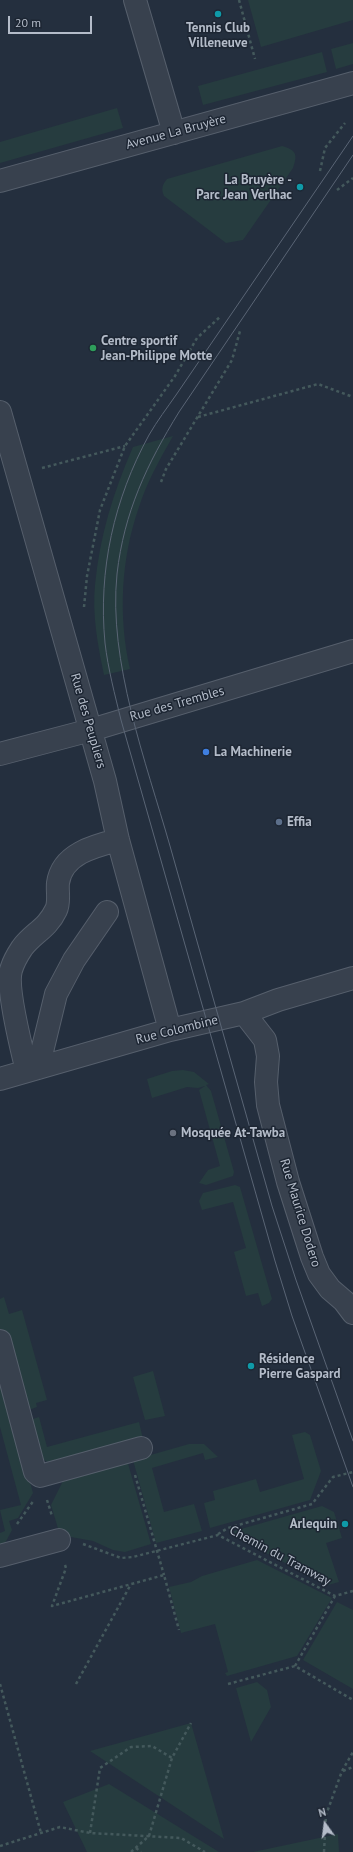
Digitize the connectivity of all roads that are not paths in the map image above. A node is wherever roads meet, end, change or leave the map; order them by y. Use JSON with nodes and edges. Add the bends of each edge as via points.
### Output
{"nodes":[{"id":1,"x":135,"y":0,"type":"edge"},
{"id":2,"x":353,"y":83,"type":"edge"},
{"id":3,"x":174,"y":133,"type":"junction"},
{"id":4,"x":0,"y":181,"type":"edge"},
{"id":5,"x":0,"y":412,"type":"edge"},
{"id":6,"x":6,"y":457,"type":"edge"},
{"id":7,"x":353,"y":651,"type":"edge"},
{"id":8,"x":91,"y":730,"type":"junction"},
{"id":9,"x":0,"y":754,"type":"edge"},
{"id":10,"x":118,"y":840,"type":"junction"},
{"id":11,"x":106,"y":912,"type":"dead end"},
{"id":12,"x":353,"y":978,"type":"edge"},
{"id":13,"x":244,"y":1013,"type":"junction"},
{"id":14,"x":170,"y":1030,"type":"junction"},
{"id":15,"x":32,"y":1070,"type":"junction"},
{"id":16,"x":0,"y":1079,"type":"edge"},
{"id":17,"x":353,"y":1313,"type":"edge"},
{"id":18,"x":0,"y":1341,"type":"edge"},
{"id":19,"x":135,"y":1450,"type":"road end"},
{"id":20,"x":59,"y":1540,"type":"road end"},
{"id":21,"x":0,"y":1556,"type":"edge"}],
"edges":[{"from":1,"to":3,"type":"street"},
{"from":2,"to":3,"type":"street","name":"Avenue La Bruyère"},
{"from":3,"to":4,"type":"street","name":"Avenue La Bruyère"},
{"from":5,"to":6,"type":"street","name":"Rue des Peupliers"},
{"from":6,"to":8,"type":"street","name":"Rue des Peupliers"},
{"from":7,"to":8,"type":"street","name":"Rue des Trembles"},
{"from":8,"to":9,"type":"street","name":"Rue des Trembles"},
{"from":8,"to":10,"type":"street","name":"Rue des Peupliers"},
{"from":10,"to":14,"type":"street","name":"Rue des Peupliers"},
{"from":10,"to":15,"type":"street","via":[[90,847],[75,856],[61,870],[58,908],[50,923],[23,947],[11,971],[12,996]]},
{"from":11,"to":15,"type":"street","via":[[74,960],[56,994]]},
{"from":12,"to":13,"type":"street","name":"Rue Colombine"},
{"from":13,"to":14,"type":"street","name":"Rue Colombine"},
{"from":13,"to":17,"type":"street","name":"Rue Maurice Dodero","via":[[265,1040],[268,1056],[268,1106],[288,1182],[312,1257],[323,1279]]},
{"from":14,"to":15,"type":"street","name":"Rue Colombine"},
{"from":15,"to":16,"type":"street","name":"Rue Colombine"},
{"from":18,"to":19,"type":"street","via":[[35,1472],[40,1476]]},
{"from":20,"to":21,"type":"street"}]}
